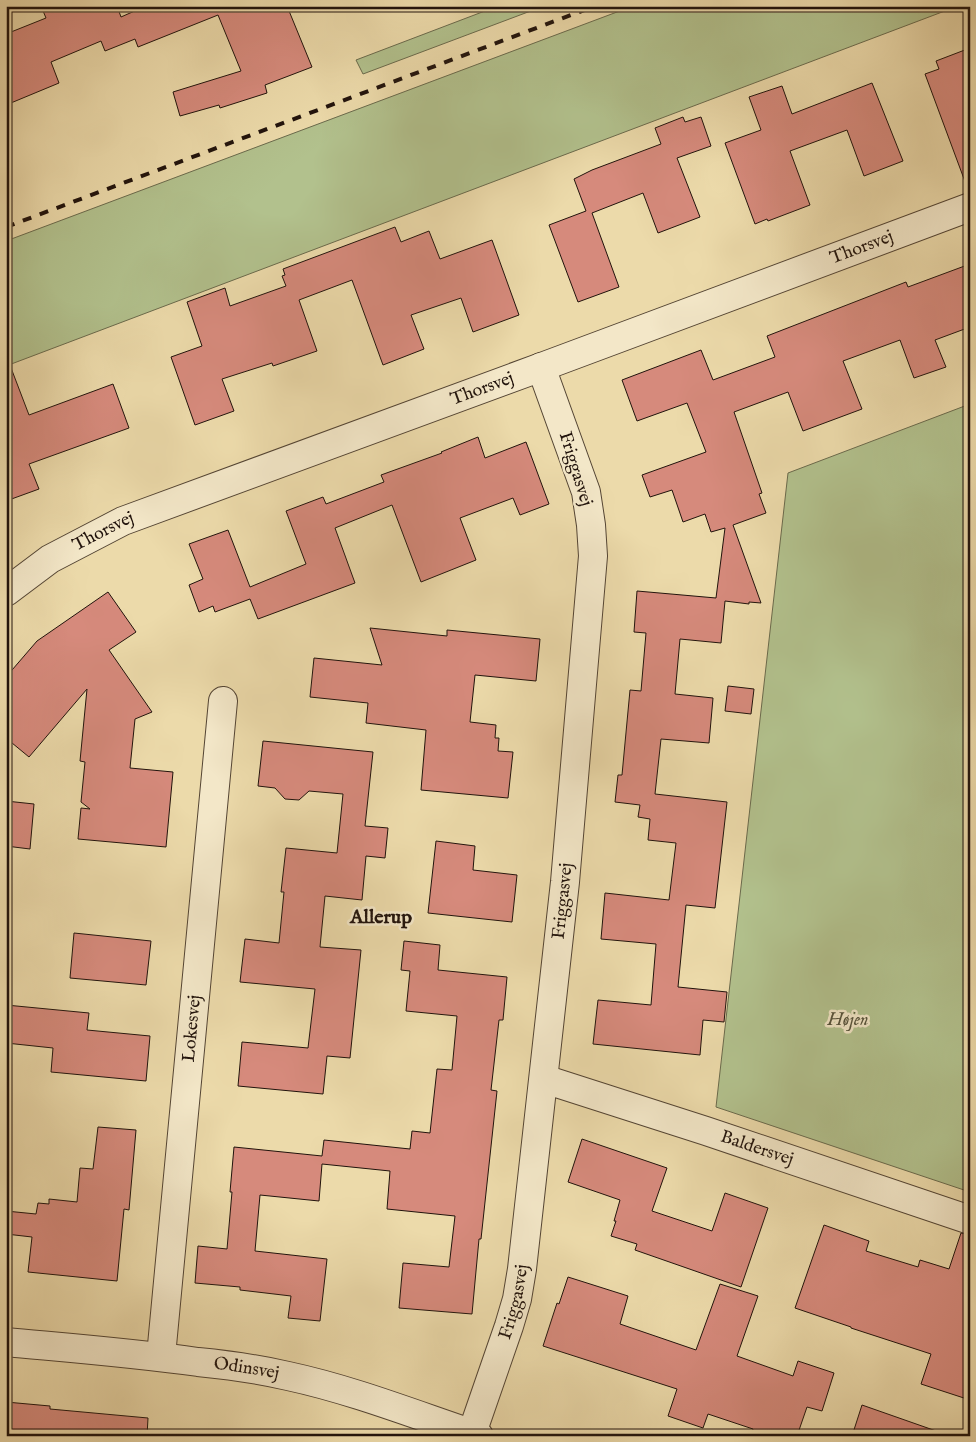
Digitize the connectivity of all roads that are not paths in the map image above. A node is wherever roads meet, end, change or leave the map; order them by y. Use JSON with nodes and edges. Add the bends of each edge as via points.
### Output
{"nodes":[{"id":1,"x":970,"y":207,"type":"edge"},
{"id":2,"x":541,"y":367,"type":"junction"},
{"id":3,"x":6,"y":592,"type":"edge"},
{"id":4,"x":223,"y":701,"type":"dead end"},
{"id":5,"x":544,"y":1080,"type":"junction"},
{"id":6,"x":970,"y":1220,"type":"edge"},
{"id":7,"x":6,"y":1342,"type":"edge"},
{"id":8,"x":161,"y":1356,"type":"junction"},
{"id":9,"x":475,"y":1434,"type":"edge"}],
"edges":[{"from":1,"to":2,"type":"street","name":"Thorsvej"},
{"from":2,"to":3,"type":"street","name":"Thorsvej","via":[[123,521],[50,559]]},
{"from":2,"to":5,"type":"street","name":"Friggasvej","via":[[586,492],[593,556]]},
{"from":4,"to":8,"type":"street","name":"Lokesvej"},
{"from":5,"to":6,"type":"street","name":"Baldersvej"},
{"from":5,"to":9,"type":"street","name":"Friggasvej","via":[[517,1299]]},
{"from":7,"to":8,"type":"street","name":"Odinsvej"},
{"from":8,"to":9,"type":"street","name":"Odinsvej","via":[[247,1368],[318,1383]]}]}
